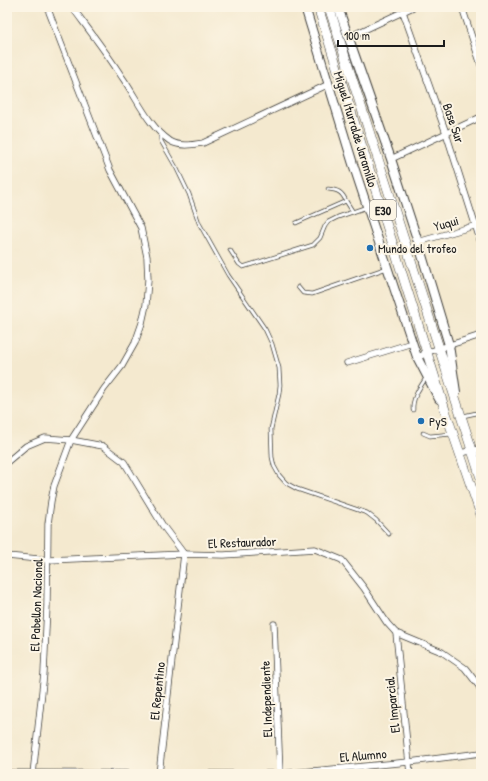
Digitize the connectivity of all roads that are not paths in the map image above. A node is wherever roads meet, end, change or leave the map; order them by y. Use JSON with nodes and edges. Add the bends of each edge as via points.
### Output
{"nodes":[{"id":1,"x":49,"y":7,"type":"edge"},
{"id":2,"x":72,"y":7,"type":"edge"},
{"id":3,"x":305,"y":7,"type":"edge"},
{"id":4,"x":318,"y":7,"type":"edge"},
{"id":5,"x":329,"y":7,"type":"edge"},
{"id":6,"x":338,"y":7,"type":"edge"},
{"id":7,"x":413,"y":7,"type":"edge"},
{"id":8,"x":462,"y":7,"type":"edge"},
{"id":9,"x":403,"y":12,"type":"junction"},
{"id":10,"x":349,"y":37,"type":"junction"},
{"id":11,"x":481,"y":65,"type":"edge"},
{"id":12,"x":329,"y":84,"type":"junction"},
{"id":13,"x":481,"y":117,"type":"edge"},
{"id":14,"x":446,"y":133,"type":"junction"},
{"id":15,"x":163,"y":134,"type":"junction"},
{"id":16,"x":390,"y":159,"type":"junction"},
{"id":17,"x":328,"y":188,"type":"dead end"},
{"id":18,"x":346,"y":201,"type":"junction"},
{"id":19,"x":367,"y":208,"type":"junction"},
{"id":20,"x":353,"y":212,"type":"junction"},
{"id":21,"x":296,"y":223,"type":"dead end"},
{"id":22,"x":478,"y":225,"type":"edge"},
{"id":23,"x":418,"y":242,"type":"junction"},
{"id":24,"x":481,"y":243,"type":"edge"},
{"id":25,"x":230,"y":250,"type":"dead end"},
{"id":26,"x":387,"y":268,"type":"junction"},
{"id":27,"x":298,"y":287,"type":"dead end"},
{"id":28,"x":481,"y":335,"type":"edge"},
{"id":29,"x":412,"y":343,"type":"junction"},
{"id":30,"x":449,"y":345,"type":"junction"},
{"id":31,"x":438,"y":348,"type":"junction"},
{"id":32,"x":428,"y":352,"type":"junction"},
{"id":33,"x":417,"y":358,"type":"junction"},
{"id":34,"x":347,"y":363,"type":"dead end"},
{"id":35,"x":427,"y":376,"type":"junction"},
{"id":36,"x":413,"y":410,"type":"dead end"},
{"id":37,"x":460,"y":412,"type":"junction"},
{"id":38,"x":481,"y":412,"type":"edge"},
{"id":39,"x":446,"y":413,"type":"junction"},
{"id":40,"x":423,"y":433,"type":"dead end"},
{"id":41,"x":453,"y":434,"type":"junction"},
{"id":42,"x":71,"y":440,"type":"junction"},
{"id":43,"x":481,"y":449,"type":"edge"},
{"id":44,"x":472,"y":451,"type":"junction"},
{"id":45,"x":460,"y":453,"type":"junction"},
{"id":46,"x":7,"y":462,"type":"edge"},
{"id":47,"x":481,"y":478,"type":"edge"},
{"id":48,"x":481,"y":515,"type":"edge"},
{"id":49,"x":389,"y":534,"type":"dead end"},
{"id":50,"x":184,"y":554,"type":"junction"},
{"id":51,"x":7,"y":556,"type":"edge"},
{"id":52,"x":49,"y":560,"type":"junction"},
{"id":53,"x":274,"y":624,"type":"dead end"},
{"id":54,"x":396,"y":633,"type":"junction"},
{"id":55,"x":481,"y":691,"type":"edge"},
{"id":56,"x":481,"y":753,"type":"edge"},
{"id":57,"x":409,"y":762,"type":"junction"},
{"id":58,"x":7,"y":773,"type":"edge"},
{"id":59,"x":159,"y":773,"type":"edge"},
{"id":60,"x":33,"y":774,"type":"edge"},
{"id":61,"x":280,"y":774,"type":"edge"},
{"id":62,"x":410,"y":774,"type":"edge"}],
"edges":[{"from":1,"to":42,"type":"street","name":"El Pabellon Nacional","via":[[110,170],[141,228],[147,256],[146,305],[135,343]]},
{"from":2,"to":15,"type":"street","via":[[156,128]]},
{"from":3,"to":12,"type":"main road","name":"Miguel Iturralde Jaramillo"},
{"from":4,"to":32,"type":"main road","name":"Miguel Iturralde Jaramillo","number":"E30"},
{"from":5,"to":31,"type":"main road","name":"Miguel Iturralde Jaramillo","number":"E30"},
{"from":6,"to":10,"type":"main road","name":"Miguel Iturralde Jaramillo"},
{"from":7,"to":9,"type":"street"},
{"from":8,"to":11,"type":"street"},
{"from":9,"to":10,"type":"street"},
{"from":9,"to":14,"type":"street","name":"Base Sur"},
{"from":10,"to":16,"type":"main road","name":"Miguel Iturralde Jaramillo"},
{"from":12,"to":15,"type":"street","via":[[203,143],[181,145],[170,141]]},
{"from":12,"to":19,"type":"main road","name":"Miguel Iturralde Jaramillo"},
{"from":13,"to":14,"type":"street"},
{"from":14,"to":16,"type":"street"},
{"from":14,"to":22,"type":"street","name":"Base Sur"},
{"from":15,"to":49,"type":"lane","via":[[161,141],[189,194],[199,223],[228,275],[265,329],[275,352],[280,385],[270,438],[276,471],[286,483],[297,489],[367,513]]},
{"from":16,"to":23,"type":"main road","name":"Miguel Iturralde Jaramillo"},
{"from":17,"to":18,"type":"lane","via":[[337,190]]},
{"from":18,"to":20,"type":"lane"},
{"from":18,"to":21,"type":"lane"},
{"from":19,"to":20,"type":"lane"},
{"from":19,"to":26,"type":"main road","name":"Miguel Iturralde Jaramillo"},
{"from":20,"to":25,"type":"lane","via":[[328,222],[320,238],[306,248],[243,267]]},
{"from":22,"to":23,"type":"street","name":"Yuqui"},
{"from":22,"to":24,"type":"street","name":"Base Sur"},
{"from":23,"to":30,"type":"main road","name":"Miguel Iturralde Jaramillo"},
{"from":26,"to":27,"type":"lane","via":[[312,294],[304,293]]},
{"from":26,"to":29,"type":"main road","name":"Miguel Iturralde Jaramillo"},
{"from":28,"to":30,"type":"street"},
{"from":29,"to":33,"type":"main road","name":"Miguel Iturralde Jaramillo"},
{"from":29,"to":34,"type":"street"},
{"from":30,"to":31,"type":"street"},
{"from":30,"to":37,"type":"main road","name":"Miguel Iturralde Jaramillo"},
{"from":31,"to":32,"type":"street"},
{"from":31,"to":37,"type":"main road","name":"Miguel Iturralde Jaramillo","number":"E30"},
{"from":32,"to":33,"type":"street"},
{"from":32,"to":39,"type":"main road","name":"Miguel Iturralde Jaramillo","number":"E30"},
{"from":33,"to":35,"type":"main road","name":"Miguel Iturralde Jaramillo"},
{"from":35,"to":36,"type":"lane","via":[[414,399]]},
{"from":35,"to":39,"type":"main road","name":"Miguel Iturralde Jaramillo"},
{"from":37,"to":38,"type":"lane"},
{"from":37,"to":44,"type":"main road","name":"Miguel Iturralde Jaramillo","number":"E30"},
{"from":39,"to":41,"type":"main road","name":"Miguel Iturralde Jaramillo","number":"E30"},
{"from":40,"to":41,"type":"lane","via":[[430,436]]},
{"from":41,"to":45,"type":"main road","name":"Miguel Iturralde Jaramillo","number":"E30"},
{"from":42,"to":46,"type":"street","via":[[45,438],[26,446]]},
{"from":42,"to":50,"type":"street","via":[[103,446],[124,462],[163,526]]},
{"from":42,"to":52,"type":"street","name":"El Pabellon Nacional","via":[[51,501],[48,524]]},
{"from":43,"to":44,"type":"street"},
{"from":44,"to":45,"type":"street"},
{"from":44,"to":47,"type":"main road","name":"Miguel Iturralde Jaramillo","number":"E30"},
{"from":45,"to":48,"type":"main road","name":"Miguel Iturralde Jaramillo","number":"E30"},
{"from":50,"to":52,"type":"street","name":"El Restaurador"},
{"from":50,"to":54,"type":"street","name":"El Restaurador","via":[[224,555],[315,549],[342,560]]},
{"from":50,"to":59,"type":"street","name":"El Repentino"},
{"from":51,"to":52,"type":"street","name":"El Restaurador"},
{"from":52,"to":60,"type":"street","name":"El Pabellon Nacional","via":[[44,673]]},
{"from":53,"to":61,"type":"street","name":"El Independiente"},
{"from":54,"to":55,"type":"street","name":"El Restaurador","via":[[448,656],[465,668],[480,686]]},
{"from":54,"to":57,"type":"street","name":"El Imparcial"},
{"from":56,"to":57,"type":"street","name":"El Alumno"},
{"from":57,"to":61,"type":"street","name":"El Alumno"},
{"from":57,"to":62,"type":"street","name":"El Imparcial"},
{"from":58,"to":60,"type":"street","name":"El Alumno"},
{"from":59,"to":60,"type":"street","name":"El Alumno"},
{"from":59,"to":61,"type":"street","name":"El Alumno"}]}
